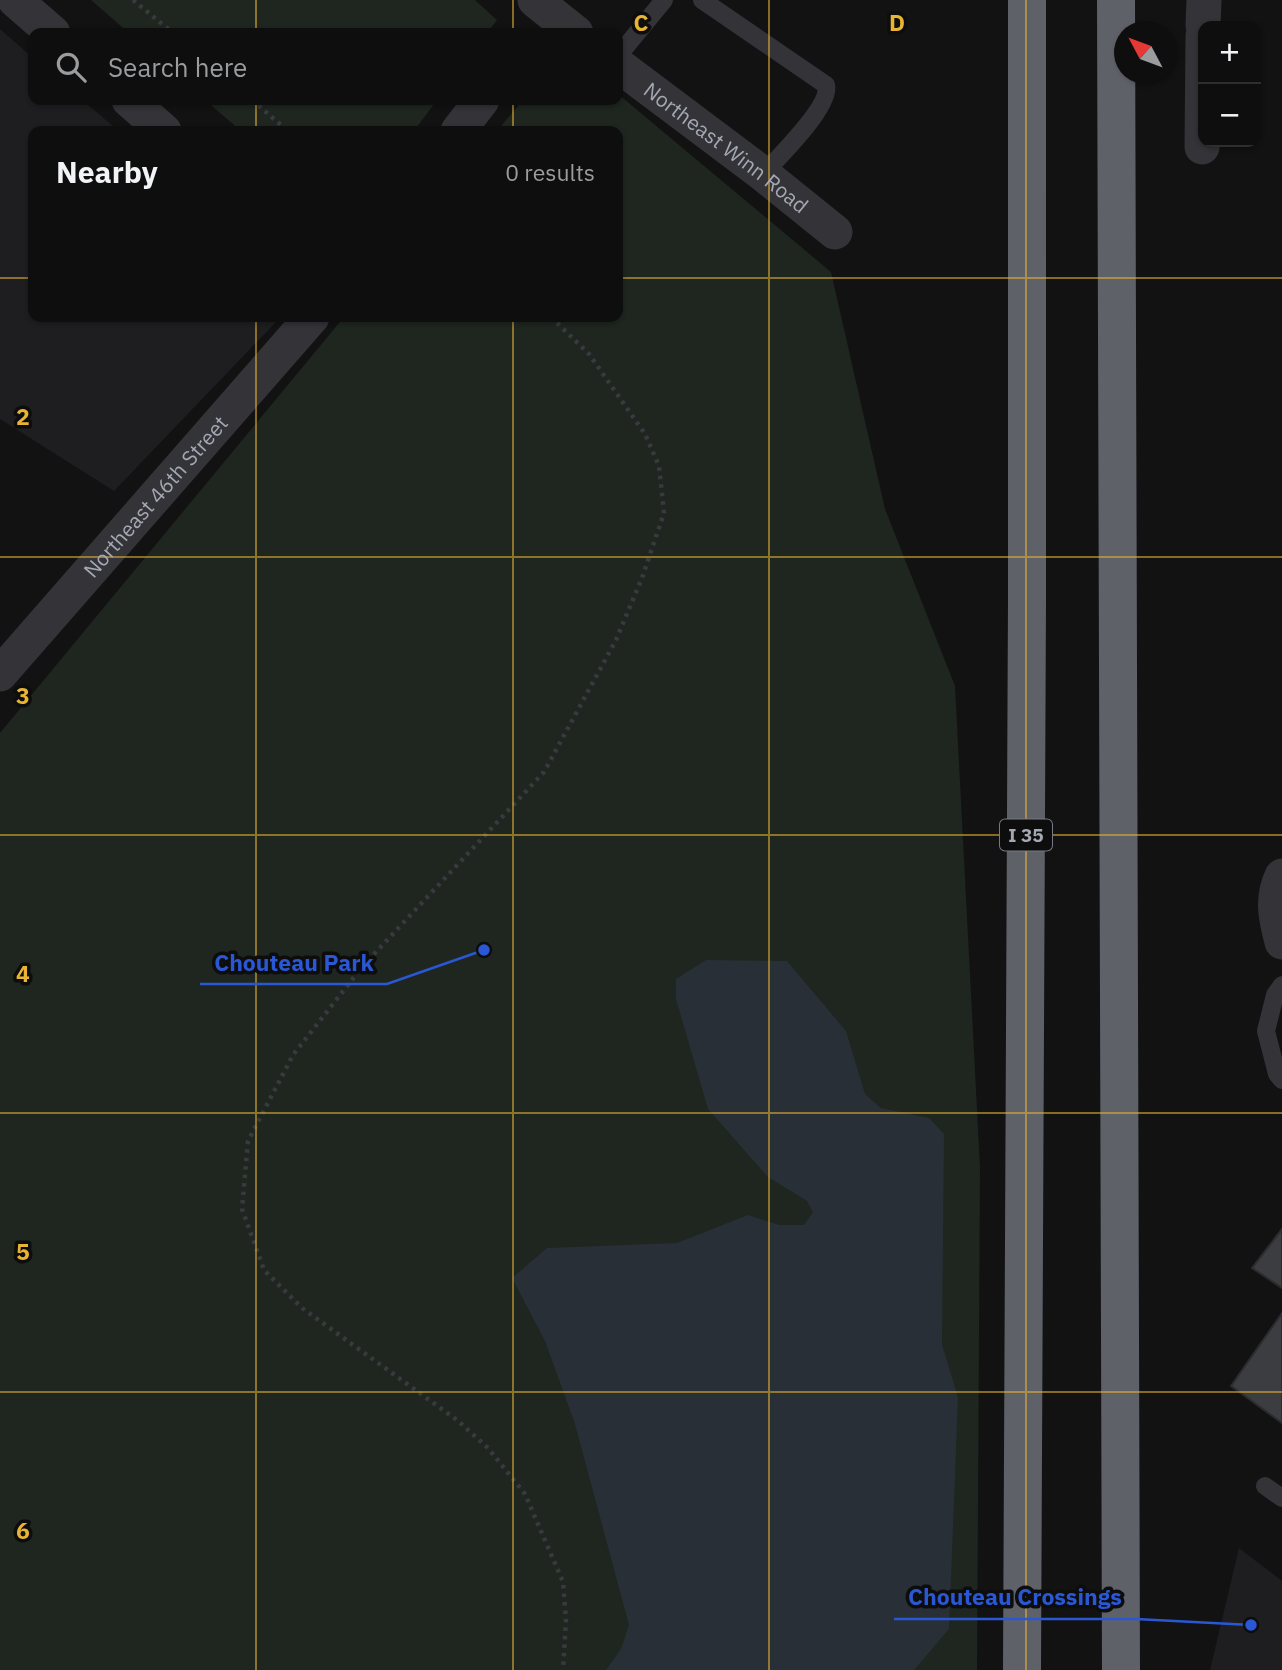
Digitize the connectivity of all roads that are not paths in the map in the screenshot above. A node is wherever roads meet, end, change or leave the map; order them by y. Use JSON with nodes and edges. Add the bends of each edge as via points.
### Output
{"nodes":[{"id":1,"x":15,"y":0,"type":"edge"},
{"id":2,"x":664,"y":0,"type":"edge"},
{"id":3,"x":702,"y":0,"type":"edge"},
{"id":4,"x":1027,"y":0,"type":"edge"},
{"id":5,"x":1116,"y":0,"type":"edge"},
{"id":6,"x":1204,"y":0,"type":"edge"},
{"id":7,"x":538,"y":15,"type":"edge"},
{"id":8,"x":1203,"y":21,"type":"edge"},
{"id":9,"x":47,"y":28,"type":"edge"},
{"id":10,"x":565,"y":28,"type":"edge"},
{"id":11,"x":623,"y":50,"type":"edge"},
{"id":12,"x":623,"y":69,"type":"edge"},
{"id":13,"x":135,"y":105,"type":"edge"},
{"id":14,"x":478,"y":105,"type":"edge"},
{"id":15,"x":158,"y":126,"type":"edge"},
{"id":16,"x":462,"y":126,"type":"edge"},
{"id":17,"x":763,"y":174,"type":"junction"},
{"id":18,"x":835,"y":232,"type":"dead end"},
{"id":19,"x":308,"y":322,"type":"edge"},
{"id":20,"x":0,"y":674,"type":"edge"},
{"id":21,"x":1282,"y":876,"type":"edge"},
{"id":22,"x":1278,"y":928,"type":"edge"},
{"id":23,"x":1282,"y":985,"type":"edge"},
{"id":24,"x":1282,"y":1080,"type":"edge"},
{"id":25,"x":1265,"y":1486,"type":"dead end"},
{"id":26,"x":1282,"y":1498,"type":"edge"},
{"id":27,"x":1023,"y":1670,"type":"edge"},
{"id":28,"x":1121,"y":1670,"type":"edge"}],
"edges":[{"from":1,"to":9,"type":"street"},
{"from":2,"to":11,"type":"lane"},
{"from":3,"to":17,"type":"lane","via":[[828,90],[820,108]]},
{"from":4,"to":27,"type":"highway","number":"I 35"},
{"from":5,"to":28,"type":"highway"},
{"from":6,"to":8,"type":"street"},
{"from":7,"to":10,"type":"street"},
{"from":12,"to":17,"type":"street","name":"Northeast Winn Road"},
{"from":13,"to":15,"type":"street"},
{"from":14,"to":16,"type":"street"},
{"from":17,"to":18,"type":"street","name":"Northeast Winn Road"},
{"from":19,"to":20,"type":"street","name":"Northeast 46th Street"},
{"from":21,"to":22,"type":"street","via":[[1276,888]]},
{"from":23,"to":24,"type":"lane","via":[[1265,1031]]},
{"from":25,"to":26,"type":"lane"}]}
